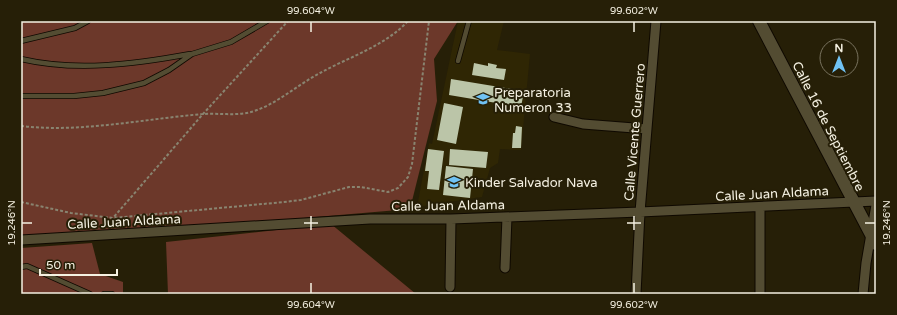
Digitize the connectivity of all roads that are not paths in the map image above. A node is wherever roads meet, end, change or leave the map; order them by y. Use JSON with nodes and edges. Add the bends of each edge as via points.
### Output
{"nodes":[{"id":1,"x":88,"y":21,"type":"edge"},
{"id":2,"x":267,"y":21,"type":"edge"},
{"id":3,"x":469,"y":21,"type":"edge"},
{"id":4,"x":656,"y":21,"type":"edge"},
{"id":5,"x":759,"y":21,"type":"edge"},
{"id":6,"x":21,"y":41,"type":"edge"},
{"id":7,"x":192,"y":54,"type":"junction"},
{"id":8,"x":21,"y":59,"type":"edge"},
{"id":9,"x":458,"y":61,"type":"dead end"},
{"id":10,"x":21,"y":96,"type":"edge"},
{"id":11,"x":554,"y":117,"type":"dead end"},
{"id":12,"x":647,"y":129,"type":"junction"},
{"id":13,"x":876,"y":202,"type":"edge"},
{"id":14,"x":853,"y":203,"type":"junction"},
{"id":15,"x":876,"y":205,"type":"edge"},
{"id":16,"x":760,"y":207,"type":"junction"},
{"id":17,"x":640,"y":212,"type":"junction"},
{"id":18,"x":507,"y":217,"type":"junction"},
{"id":19,"x":451,"y":219,"type":"junction"},
{"id":20,"x":21,"y":240,"type":"edge"},
{"id":21,"x":874,"y":240,"type":"edge"},
{"id":22,"x":21,"y":267,"type":"edge"},
{"id":23,"x":505,"y":268,"type":"dead end"},
{"id":24,"x":450,"y":287,"type":"dead end"},
{"id":25,"x":90,"y":294,"type":"edge"},
{"id":26,"x":104,"y":294,"type":"edge"},
{"id":27,"x":112,"y":294,"type":"edge"},
{"id":28,"x":636,"y":294,"type":"edge"},
{"id":29,"x":760,"y":294,"type":"edge"},
{"id":30,"x":863,"y":294,"type":"edge"}],
"edges":[{"from":1,"to":6,"type":"lane","via":[[75,28]]},
{"from":2,"to":7,"type":"lane","via":[[230,42]]},
{"from":3,"to":9,"type":"lane"},
{"from":4,"to":12,"type":"street","name":"Calle Vicente Guerrero"},
{"from":5,"to":14,"type":"street","name":"Calle 16 de Septiembre"},
{"from":7,"to":8,"type":"lane","via":[[96,67],[41,64]]},
{"from":7,"to":10,"type":"lane","via":[[144,83],[120,90],[74,96]]},
{"from":11,"to":12,"type":"street","via":[[583,124]]},
{"from":12,"to":17,"type":"street","name":"Calle Vicente Guerrero"},
{"from":13,"to":14,"type":"street","name":"Calle Juan Aldama"},
{"from":14,"to":16,"type":"street","name":"Calle Juan Aldama"},
{"from":14,"to":21,"type":"street","name":"Calle 16 de Septiembre"},
{"from":15,"to":21,"type":"street"},
{"from":16,"to":17,"type":"street","name":"Calle Juan Aldama"},
{"from":16,"to":29,"type":"street"},
{"from":17,"to":18,"type":"street","name":"Calle Juan Aldama"},
{"from":17,"to":28,"type":"street","name":"Calle Vicente Guerrero"},
{"from":18,"to":19,"type":"street","name":"Calle Juan Aldama"},
{"from":18,"to":23,"type":"street"},
{"from":19,"to":20,"type":"street","name":"Calle Juan Aldama","via":[[345,221]]},
{"from":19,"to":24,"type":"street"},
{"from":21,"to":30,"type":"street","via":[[866,263]]},
{"from":22,"to":25,"type":"lane","via":[[27,266]]},
{"from":26,"to":27,"type":"lane"}]}
